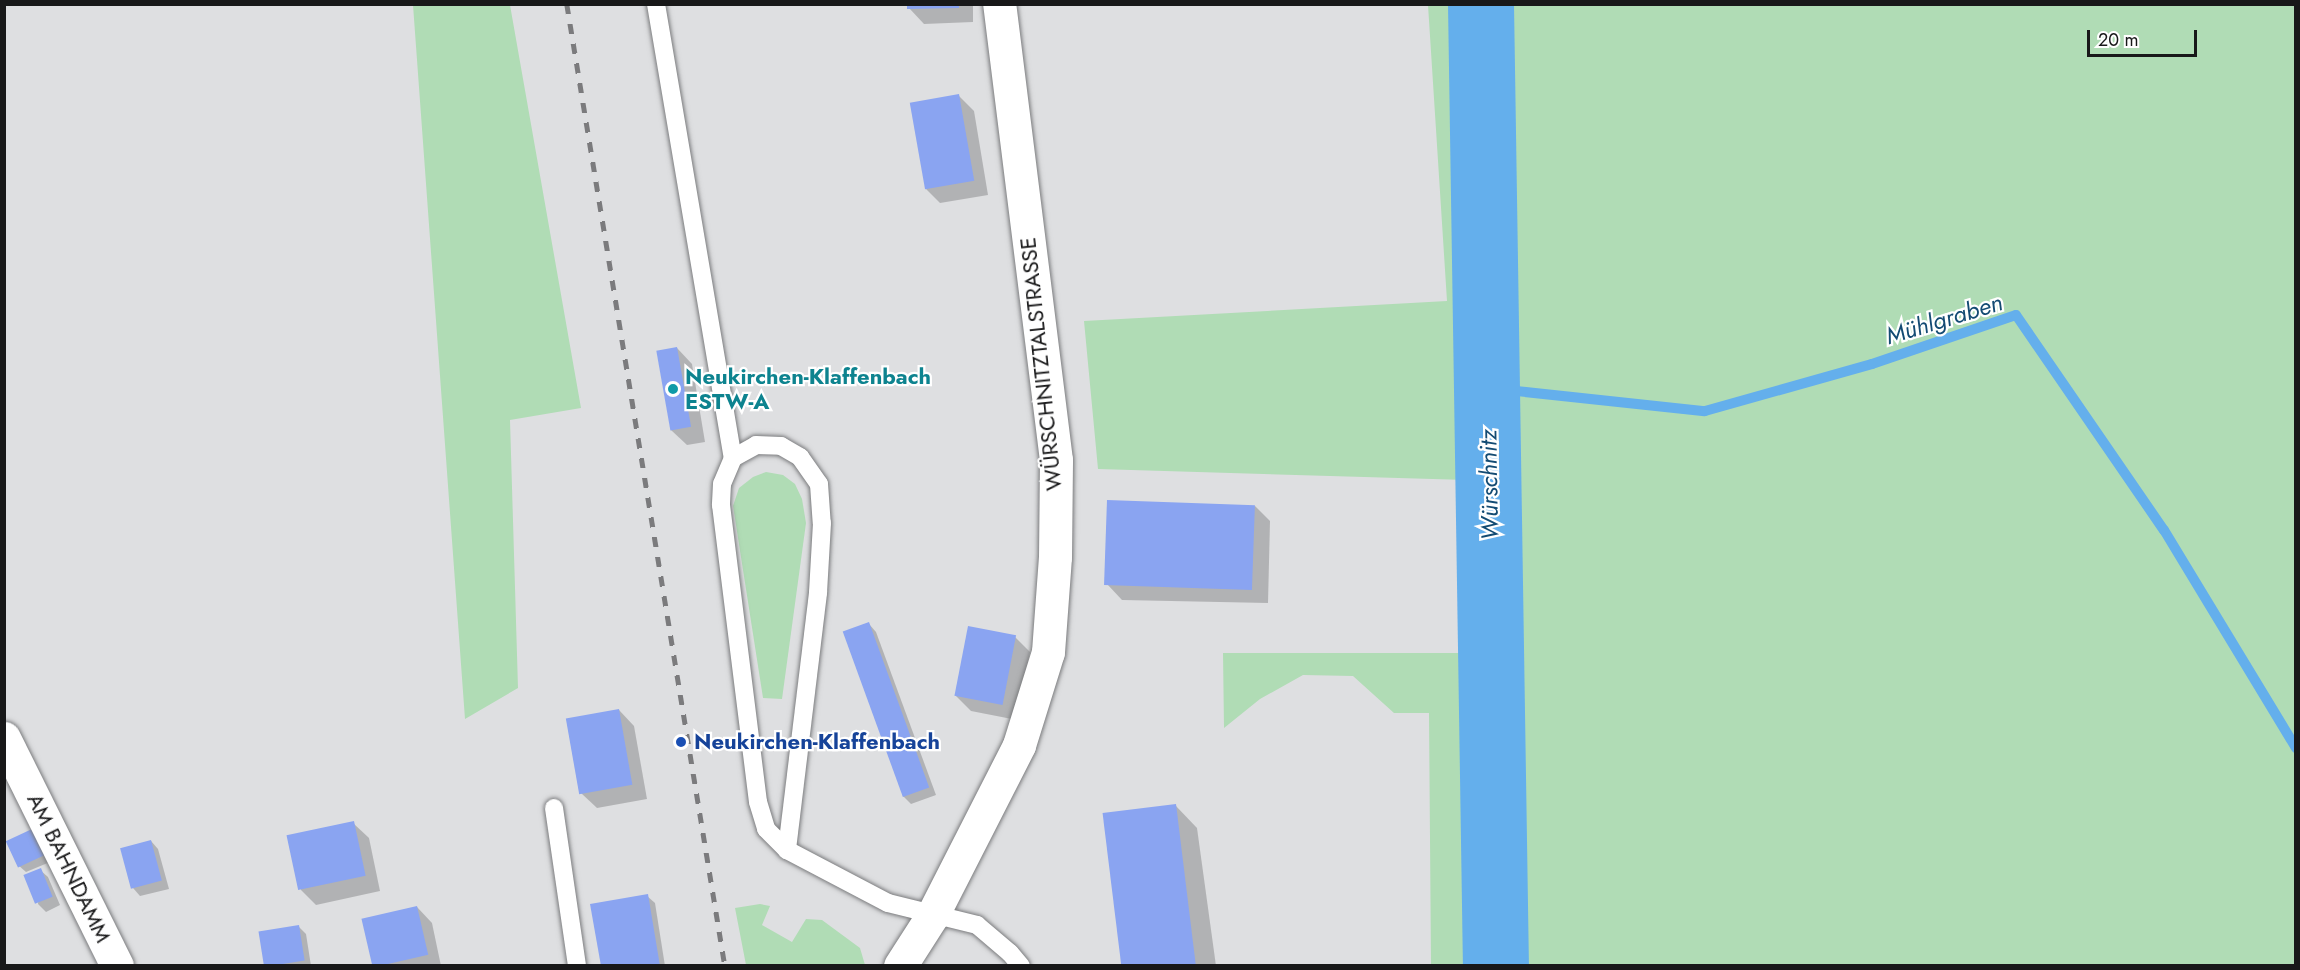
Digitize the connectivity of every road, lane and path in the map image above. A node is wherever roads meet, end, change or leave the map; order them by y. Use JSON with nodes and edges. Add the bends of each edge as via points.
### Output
{"nodes":[{"id":1,"x":656,"y":4,"type":"edge"},
{"id":2,"x":999,"y":4,"type":"edge"},
{"id":3,"x":733,"y":458,"type":"junction"},
{"id":4,"x":4,"y":738,"type":"edge"},
{"id":5,"x":554,"y":808,"type":"dead end"},
{"id":6,"x":787,"y":850,"type":"junction"},
{"id":7,"x":932,"y":916,"type":"junction"},
{"id":8,"x":117,"y":966,"type":"edge"},
{"id":9,"x":577,"y":966,"type":"edge"},
{"id":10,"x":900,"y":966,"type":"edge"},
{"id":11,"x":1021,"y":966,"type":"edge"}],
"edges":[{"from":1,"to":3,"type":"lane"},
{"from":2,"to":7,"type":"main road","name":"WÜRSCHNITZTALSTRASSE","via":[[1056,460],[1055,557],[1048,652],[1019,745]]},
{"from":3,"to":6,"type":"lane","via":[[722,484],[720,505],[758,802],[766,829]]},
{"from":3,"to":6,"type":"lane","via":[[756,445],[781,446],[800,457],[819,484],[822,523],[818,593]]},
{"from":4,"to":8,"type":"main road","name":"AM BAHNDAMM"},
{"from":5,"to":9,"type":"lane"},
{"from":6,"to":7,"type":"lane","via":[[888,903]]},
{"from":7,"to":10,"type":"main road","name":"WÜRSCHNITZTALSTRASSE"},
{"from":7,"to":11,"type":"lane","via":[[977,925]]}]}
